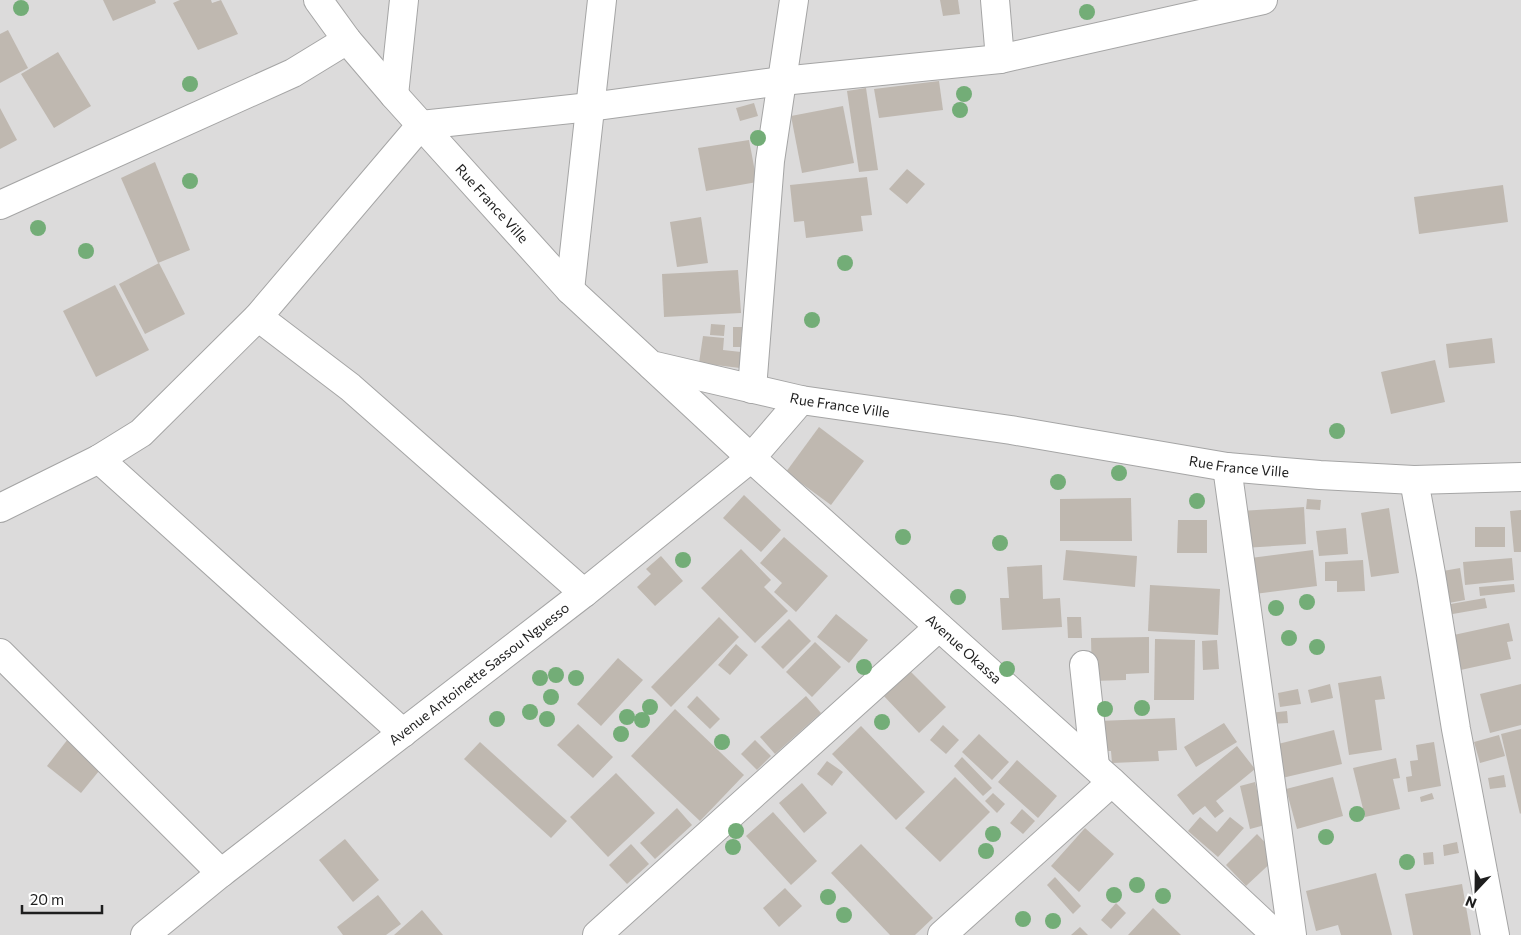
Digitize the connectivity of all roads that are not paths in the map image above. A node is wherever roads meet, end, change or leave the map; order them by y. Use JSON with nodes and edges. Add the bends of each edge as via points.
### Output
{"nodes":[{"id":1,"x":318,"y":0,"type":"edge"},
{"id":2,"x":404,"y":0,"type":"edge"},
{"id":3,"x":602,"y":0,"type":"edge"},
{"id":4,"x":794,"y":0,"type":"edge"},
{"id":5,"x":995,"y":0,"type":"edge"},
{"id":6,"x":1262,"y":0,"type":"edge"},
{"id":7,"x":347,"y":40,"type":"junction"},
{"id":8,"x":1000,"y":60,"type":"junction"},
{"id":9,"x":782,"y":81,"type":"junction"},
{"id":10,"x":394,"y":95,"type":"junction"},
{"id":11,"x":590,"y":107,"type":"junction"},
{"id":12,"x":421,"y":125,"type":"junction"},
{"id":13,"x":0,"y":205,"type":"edge"},
{"id":14,"x":570,"y":290,"type":"junction"},
{"id":15,"x":258,"y":317,"type":"junction"},
{"id":16,"x":651,"y":365,"type":"junction"},
{"id":17,"x":752,"y":389,"type":"junction"},
{"id":18,"x":801,"y":400,"type":"junction"},
{"id":19,"x":751,"y":458,"type":"junction"},
{"id":20,"x":99,"y":459,"type":"junction"},
{"id":21,"x":1227,"y":467,"type":"junction"},
{"id":22,"x":1521,"y":477,"type":"edge"},
{"id":23,"x":1414,"y":480,"type":"junction"},
{"id":24,"x":0,"y":508,"type":"edge"},
{"id":25,"x":584,"y":593,"type":"junction"},
{"id":26,"x":939,"y":627,"type":"junction"},
{"id":27,"x":0,"y":652,"type":"edge"},
{"id":28,"x":1084,"y":665,"type":"dead end"},
{"id":29,"x":403,"y":733,"type":"junction"},
{"id":30,"x":1104,"y":774,"type":"junction"},
{"id":31,"x":221,"y":873,"type":"junction"},
{"id":32,"x":145,"y":935,"type":"edge"},
{"id":33,"x":597,"y":935,"type":"edge"},
{"id":34,"x":942,"y":935,"type":"edge"},
{"id":35,"x":1276,"y":935,"type":"edge"},
{"id":36,"x":1292,"y":935,"type":"edge"},
{"id":37,"x":1495,"y":935,"type":"edge"}],
"edges":[{"from":1,"to":7,"type":"street","name":"Rue France Ville"},
{"from":2,"to":10,"type":"street"},
{"from":3,"to":11,"type":"street"},
{"from":4,"to":9,"type":"street"},
{"from":5,"to":8,"type":"street"},
{"from":6,"to":8,"type":"street"},
{"from":7,"to":10,"type":"street","name":"Rue France Ville"},
{"from":7,"to":13,"type":"street","via":[[293,73]]},
{"from":8,"to":9,"type":"street"},
{"from":9,"to":11,"type":"street"},
{"from":9,"to":17,"type":"street","via":[[770,161]]},
{"from":10,"to":12,"type":"street","name":"Rue France Ville"},
{"from":11,"to":12,"type":"street"},
{"from":11,"to":14,"type":"street"},
{"from":12,"to":14,"type":"street","name":"Rue France Ville"},
{"from":12,"to":15,"type":"street"},
{"from":14,"to":16,"type":"street","name":"Rue France Ville"},
{"from":15,"to":20,"type":"street","via":[[141,432]]},
{"from":15,"to":25,"type":"street","via":[[350,387]]},
{"from":16,"to":17,"type":"street","name":"Rue France Ville"},
{"from":16,"to":19,"type":"street","name":"Avenue Okassa"},
{"from":17,"to":18,"type":"street","name":"Rue France Ville"},
{"from":18,"to":19,"type":"street","name":"Avenue Antoinette Sassou Nguesso"},
{"from":18,"to":21,"type":"street","name":"Rue France Ville","via":[[1011,430]]},
{"from":19,"to":25,"type":"street","name":"Avenue Antoinette Sassou Nguesso"},
{"from":19,"to":26,"type":"street","name":"Avenue Okassa"},
{"from":20,"to":24,"type":"street"},
{"from":20,"to":29,"type":"street"},
{"from":21,"to":23,"type":"street","name":"Rue France Ville"},
{"from":21,"to":36,"type":"street"},
{"from":22,"to":23,"type":"street","name":"Rue France Ville"},
{"from":23,"to":37,"type":"street"},
{"from":25,"to":29,"type":"street","name":"Avenue Antoinette Sassou Nguesso"},
{"from":26,"to":30,"type":"street","name":"Avenue Okassa"},
{"from":26,"to":33,"type":"street"},
{"from":27,"to":31,"type":"street"},
{"from":28,"to":30,"type":"street"},
{"from":29,"to":31,"type":"street","name":"Avenue Antoinette Sassou Nguesso"},
{"from":30,"to":34,"type":"street"},
{"from":30,"to":35,"type":"street","name":"Avenue Okassa"},
{"from":31,"to":32,"type":"street","name":"Avenue Antoinette Sassou Nguesso"}]}
